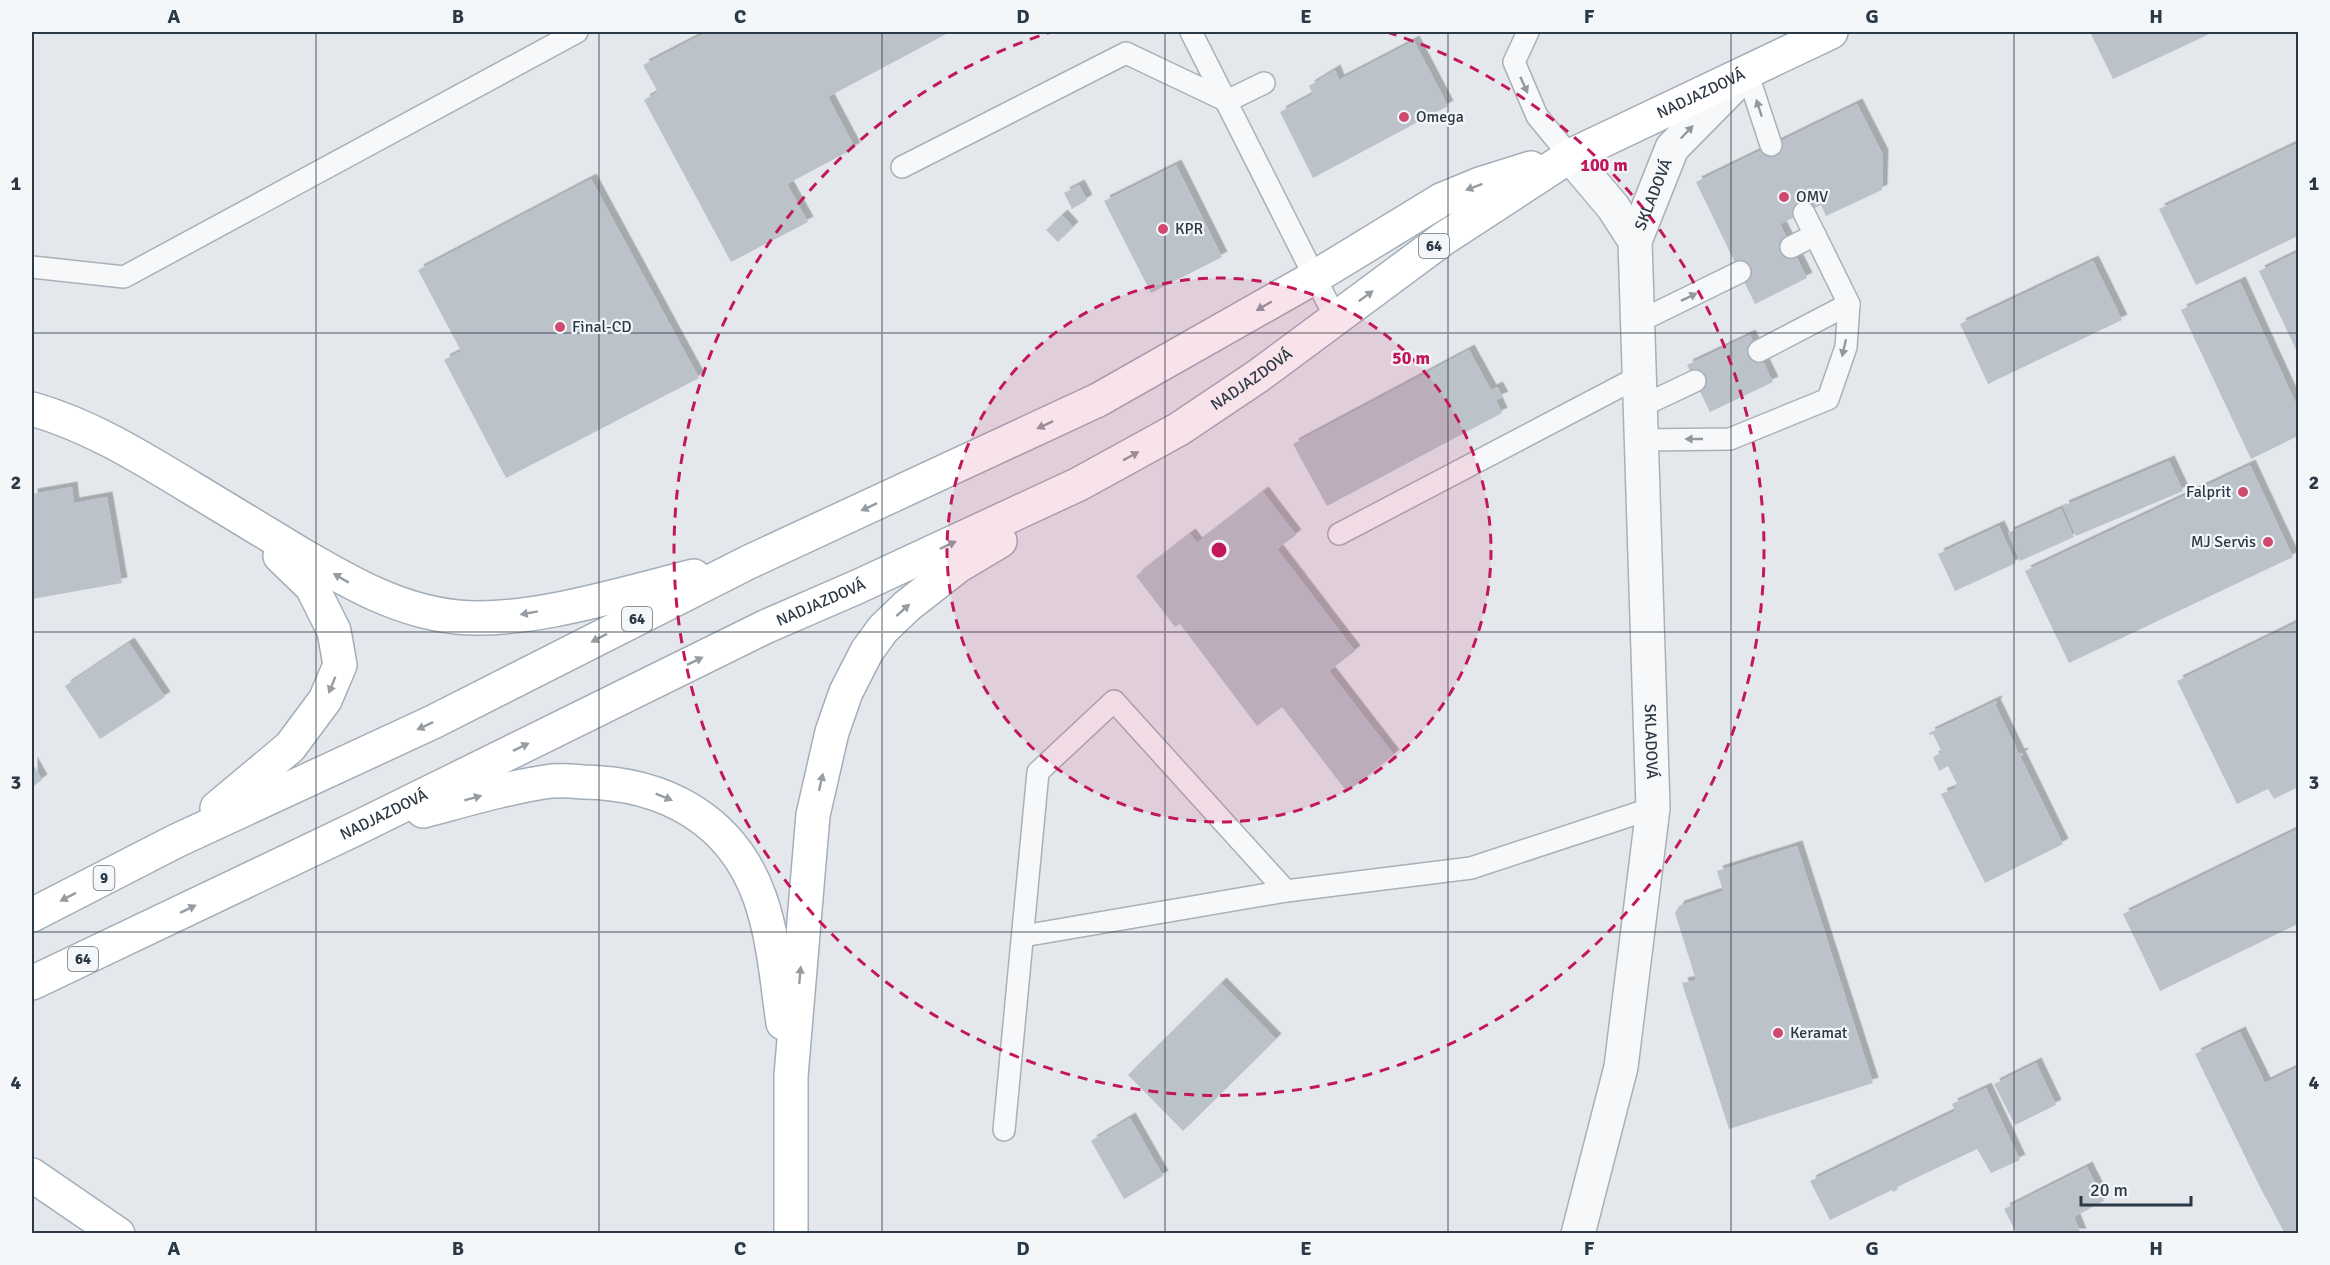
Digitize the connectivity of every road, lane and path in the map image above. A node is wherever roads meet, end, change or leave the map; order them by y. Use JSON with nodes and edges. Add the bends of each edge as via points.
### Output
{"nodes":[{"id":1,"x":577,"y":32,"type":"edge"},
{"id":2,"x":1191,"y":32,"type":"edge"},
{"id":3,"x":1528,"y":32,"type":"edge"},
{"id":4,"x":1831,"y":32,"type":"edge"},
{"id":5,"x":1747,"y":72,"type":"junction"},
{"id":6,"x":1264,"y":82,"type":"dead end"},
{"id":7,"x":1227,"y":101,"type":"junction"},
{"id":8,"x":1771,"y":145,"type":"dead end"},
{"id":9,"x":1570,"y":156,"type":"junction"},
{"id":10,"x":902,"y":167,"type":"dead end"},
{"id":11,"x":1804,"y":213,"type":"dead end"},
{"id":12,"x":1815,"y":235,"type":"junction"},
{"id":13,"x":1635,"y":241,"type":"junction"},
{"id":14,"x":1791,"y":247,"type":"dead end"},
{"id":15,"x":32,"y":267,"type":"edge"},
{"id":16,"x":1740,"y":272,"type":"dead end"},
{"id":17,"x":1315,"y":277,"type":"junction"},
{"id":18,"x":1849,"y":304,"type":"junction"},
{"id":19,"x":1336,"y":319,"type":"junction"},
{"id":20,"x":1638,"y":322,"type":"junction"},
{"id":21,"x":1759,"y":351,"type":"dead end"},
{"id":22,"x":1695,"y":381,"type":"dead end"},
{"id":23,"x":1640,"y":391,"type":"junction"},
{"id":24,"x":32,"y":410,"type":"edge"},
{"id":25,"x":1641,"y":440,"type":"junction"},
{"id":26,"x":1079,"y":484,"type":"junction"},
{"id":27,"x":240,"y":517,"type":"junction"},
{"id":28,"x":1339,"y":534,"type":"dead end"},
{"id":29,"x":749,"y":562,"type":"junction"},
{"id":30,"x":1653,"y":808,"type":"junction"},
{"id":31,"x":355,"y":829,"type":"junction"},
{"id":32,"x":176,"y":841,"type":"junction"},
{"id":33,"x":1286,"y":891,"type":"junction"},
{"id":34,"x":32,"y":915,"type":"edge"},
{"id":35,"x":1023,"y":936,"type":"junction"},
{"id":36,"x":32,"y":983,"type":"edge"},
{"id":37,"x":792,"y":1076,"type":"junction"},
{"id":38,"x":1004,"y":1130,"type":"dead end"},
{"id":39,"x":32,"y":1175,"type":"edge"},
{"id":40,"x":789,"y":1227,"type":"edge"},
{"id":41,"x":118,"y":1233,"type":"edge"},
{"id":42,"x":1578,"y":1233,"type":"edge"}],
"edges":[{"from":1,"to":15,"type":"lane","via":[[124,277]]},
{"from":2,"to":7,"type":"lane"},
{"from":3,"to":9,"type":"lane","one_way":true,"via":[[1514,62],[1538,116]]},
{"from":4,"to":5,"type":"main road","name":"NADJAZDOVÁ","number":"64"},
{"from":8,"to":5,"type":"lane","one_way":true},
{"from":5,"to":9,"type":"main road","name":"NADJAZDOVÁ","number":"64"},
{"from":13,"to":5,"type":"street","name":"SKLADOVÁ","one_way":true,"via":[[1672,148]]},
{"from":6,"to":7,"type":"lane"},
{"from":7,"to":10,"type":"lane","via":[[1126,53]]},
{"from":7,"to":17,"type":"lane"},
{"from":9,"to":13,"type":"street","name":"SKLADOVÁ"},
{"from":9,"to":17,"type":"main road","name":"NADJAZDOVÁ","number":"64","one_way":true,"via":[[1441,200]]},
{"from":19,"to":9,"type":"main road","name":"NADJAZDOVÁ","number":"64","one_way":true,"via":[[1443,239]]},
{"from":11,"to":12,"type":"lane"},
{"from":12,"to":14,"type":"lane"},
{"from":12,"to":18,"type":"lane"},
{"from":13,"to":20,"type":"street","name":"SKLADOVÁ"},
{"from":20,"to":16,"type":"lane","one_way":true},
{"from":17,"to":19,"type":"lane"},
{"from":17,"to":29,"type":"main road","name":"NADJAZDOVÁ","number":"64","one_way":true,"via":[[1098,400]]},
{"from":18,"to":21,"type":"lane"},
{"from":18,"to":25,"type":"lane","one_way":true,"via":[[1846,347],[1828,399],[1730,439]]},
{"from":26,"to":19,"type":"main road","name":"NADJAZDOVÁ","number":"64","one_way":true,"via":[[1179,429]]},
{"from":20,"to":23,"type":"street","name":"SKLADOVÁ"},
{"from":22,"to":23,"type":"lane"},
{"from":23,"to":25,"type":"street","name":"SKLADOVÁ"},
{"from":23,"to":28,"type":"lane"},
{"from":24,"to":27,"type":"main road","via":[[91,430],[130,450]]},
{"from":25,"to":30,"type":"street","name":"SKLADOVÁ"},
{"from":31,"to":26,"type":"main road","name":"NADJAZDOVÁ","number":"64","one_way":true,"via":[[766,626]]},
{"from":37,"to":26,"type":"main road","one_way":true,"via":[[813,815],[832,732],[846,692],[883,628],[907,606],[958,566],[1024,527]]},
{"from":29,"to":27,"type":"main road","one_way":true,"via":[[556,608],[507,617],[458,617],[411,609],[357,587]]},
{"from":27,"to":32,"type":"main road","one_way":true,"via":[[312,587],[334,631],[340,665],[325,700],[290,747]]},
{"from":29,"to":32,"type":"main road","name":"NADJAZDOVÁ","number":"64","one_way":true,"via":[[433,722]]},
{"from":30,"to":33,"type":"lane","via":[[1471,868]]},
{"from":30,"to":42,"type":"street","name":"SKLADOVÁ","via":[[1621,1067]]},
{"from":36,"to":31,"type":"main road","name":"NADJAZDOVÁ","number":"64","one_way":true},
{"from":31,"to":37,"type":"main road","one_way":true,"via":[[553,781],[607,782],[641,789],[696,812],[735,849],[759,897],[768,926]]},
{"from":32,"to":34,"type":"main road","name":"NADJAZDOVÁ","number":"9","one_way":true},
{"from":33,"to":35,"type":"lane"},
{"from":33,"to":35,"type":"lane","via":[[1114,701],[1038,772]]},
{"from":35,"to":38,"type":"lane"},
{"from":37,"to":40,"type":"main road"},
{"from":39,"to":41,"type":"main road"}]}
